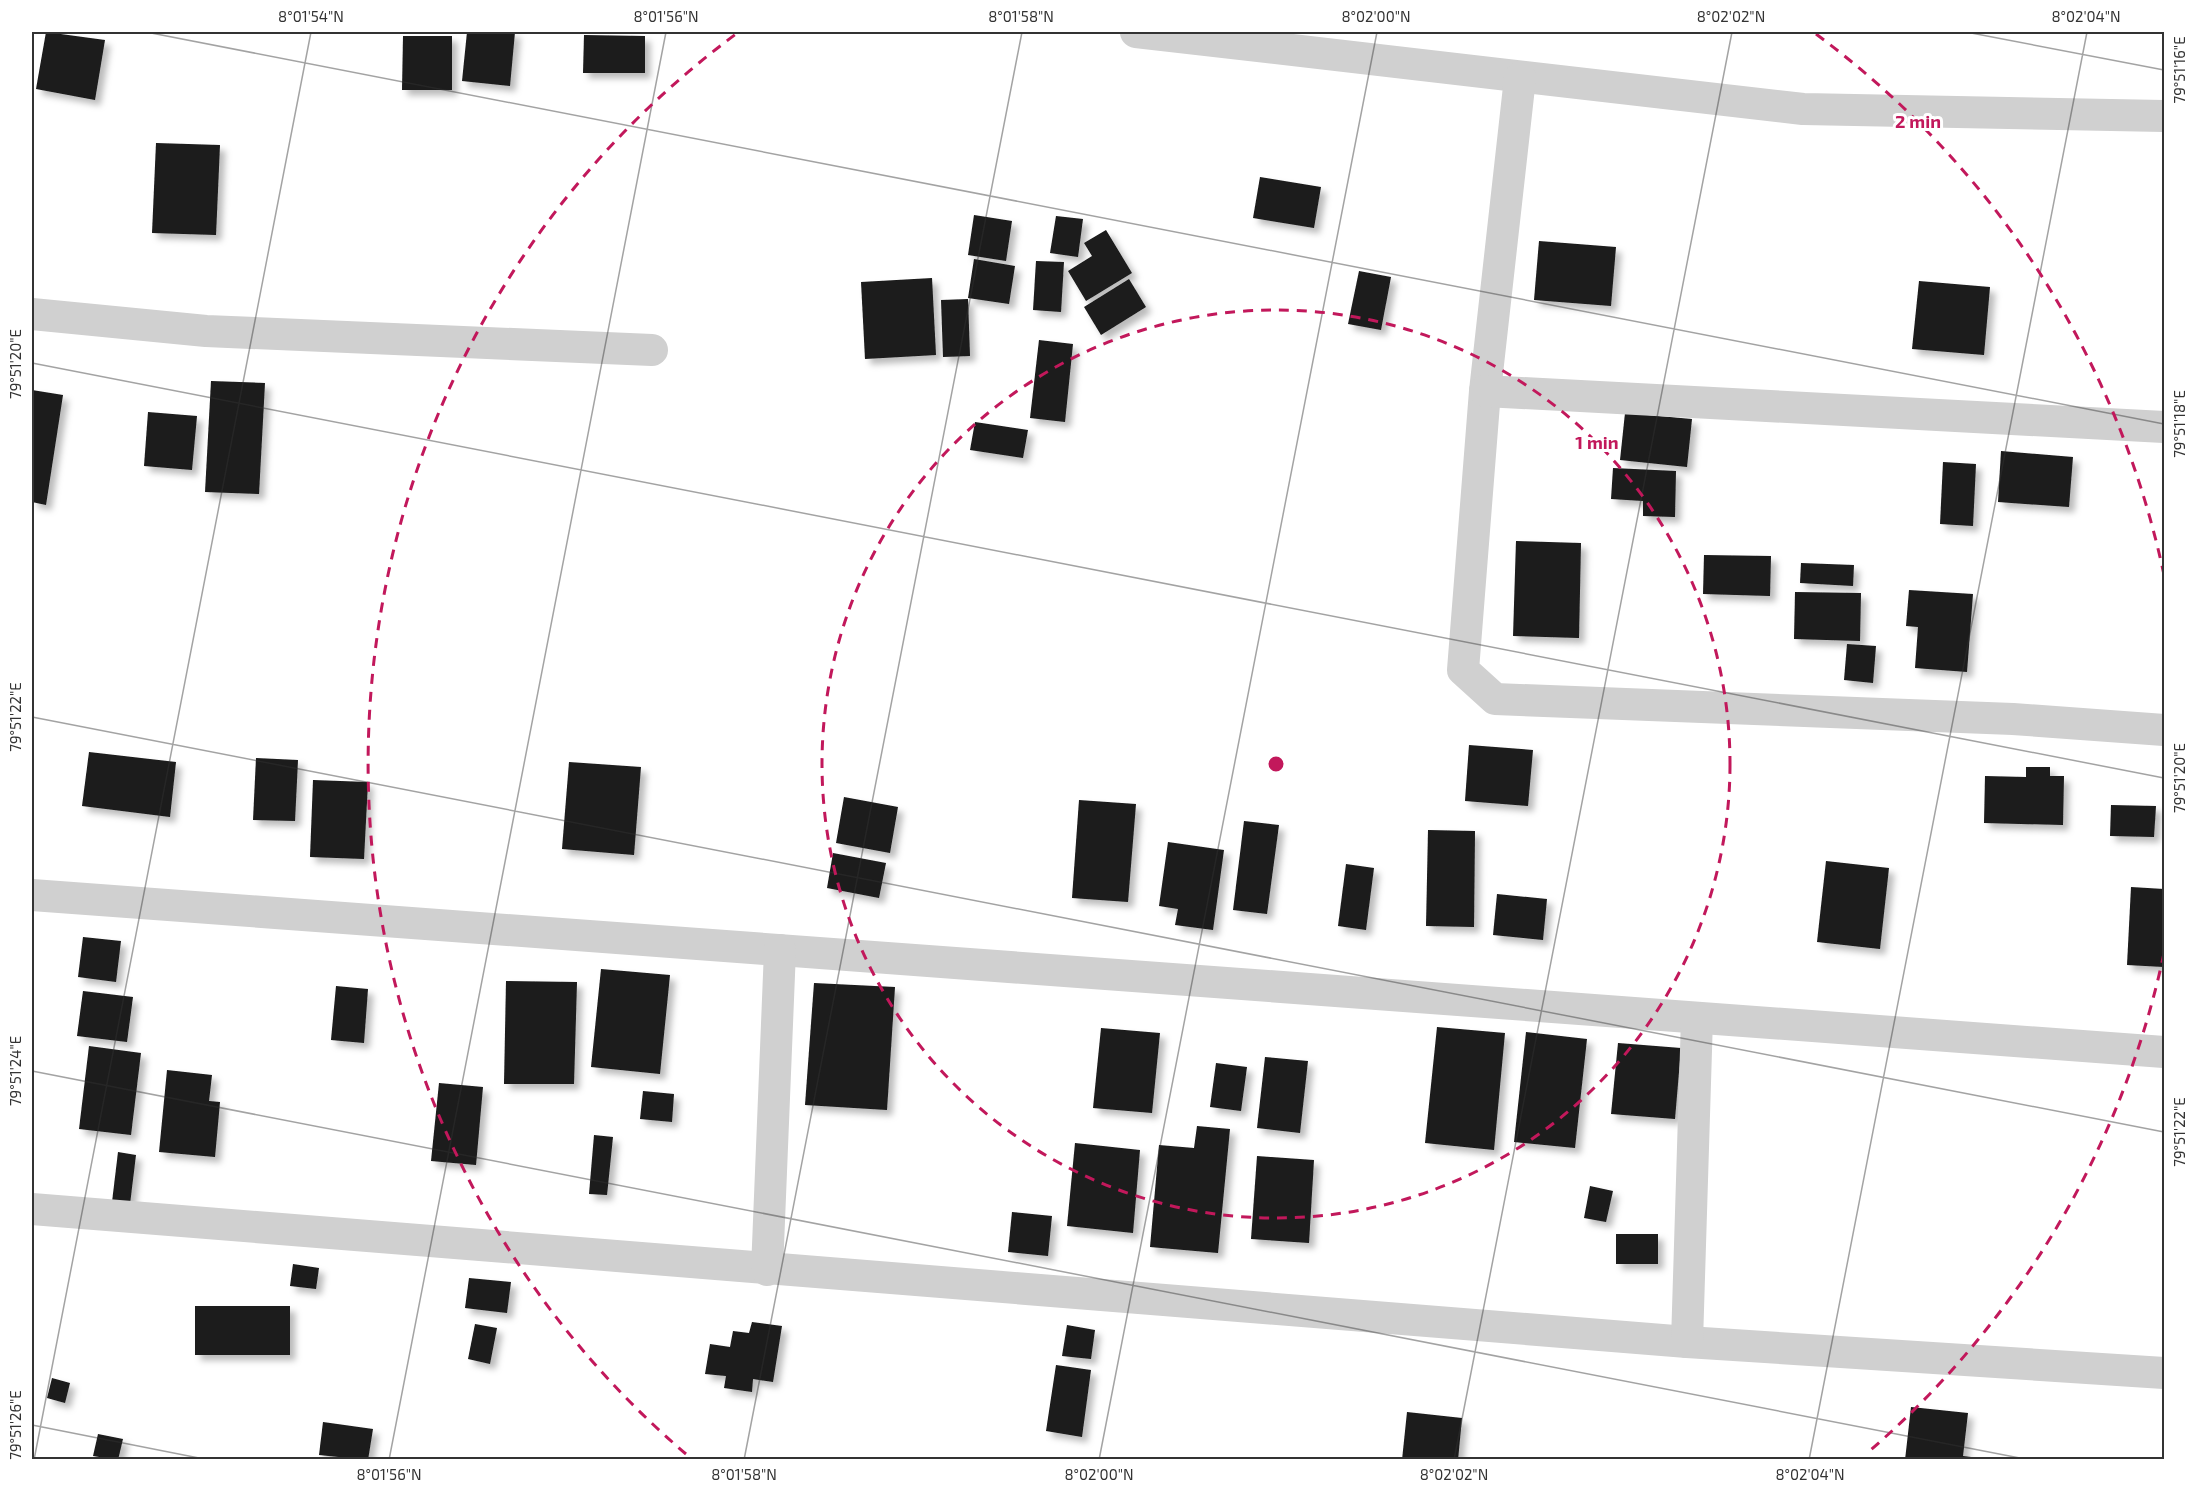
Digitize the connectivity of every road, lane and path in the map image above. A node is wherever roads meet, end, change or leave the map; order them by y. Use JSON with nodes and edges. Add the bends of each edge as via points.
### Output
{"nodes":[{"id":1,"x":1136,"y":32,"type":"edge"},
{"id":2,"x":1520,"y":78,"type":"junction"},
{"id":3,"x":2164,"y":116,"type":"edge"},
{"id":4,"x":32,"y":314,"type":"edge"},
{"id":5,"x":652,"y":350,"type":"dead end"},
{"id":6,"x":1485,"y":391,"type":"junction"},
{"id":7,"x":2164,"y":427,"type":"edge"},
{"id":8,"x":2164,"y":730,"type":"edge"},
{"id":9,"x":32,"y":895,"type":"edge"},
{"id":10,"x":780,"y":951,"type":"junction"},
{"id":11,"x":1697,"y":1018,"type":"junction"},
{"id":12,"x":2164,"y":1052,"type":"edge"},
{"id":13,"x":32,"y":1209,"type":"edge"},
{"id":14,"x":767,"y":1270,"type":"junction"},
{"id":15,"x":1687,"y":1342,"type":"junction"},
{"id":16,"x":2164,"y":1373,"type":"edge"}],
"edges":[{"from":1,"to":2,"type":"street"},
{"from":2,"to":3,"type":"street","via":[[1803,109]]},
{"from":2,"to":6,"type":"street"},
{"from":4,"to":5,"type":"street","via":[[206,331]]},
{"from":6,"to":7,"type":"street"},
{"from":6,"to":8,"type":"street","via":[[1463,670],[1495,699]]},
{"from":9,"to":10,"type":"street"},
{"from":10,"to":11,"type":"street"},
{"from":10,"to":14,"type":"street"},
{"from":11,"to":12,"type":"street"},
{"from":11,"to":15,"type":"street"},
{"from":13,"to":14,"type":"street"},
{"from":14,"to":15,"type":"street"},
{"from":15,"to":16,"type":"street"}]}
